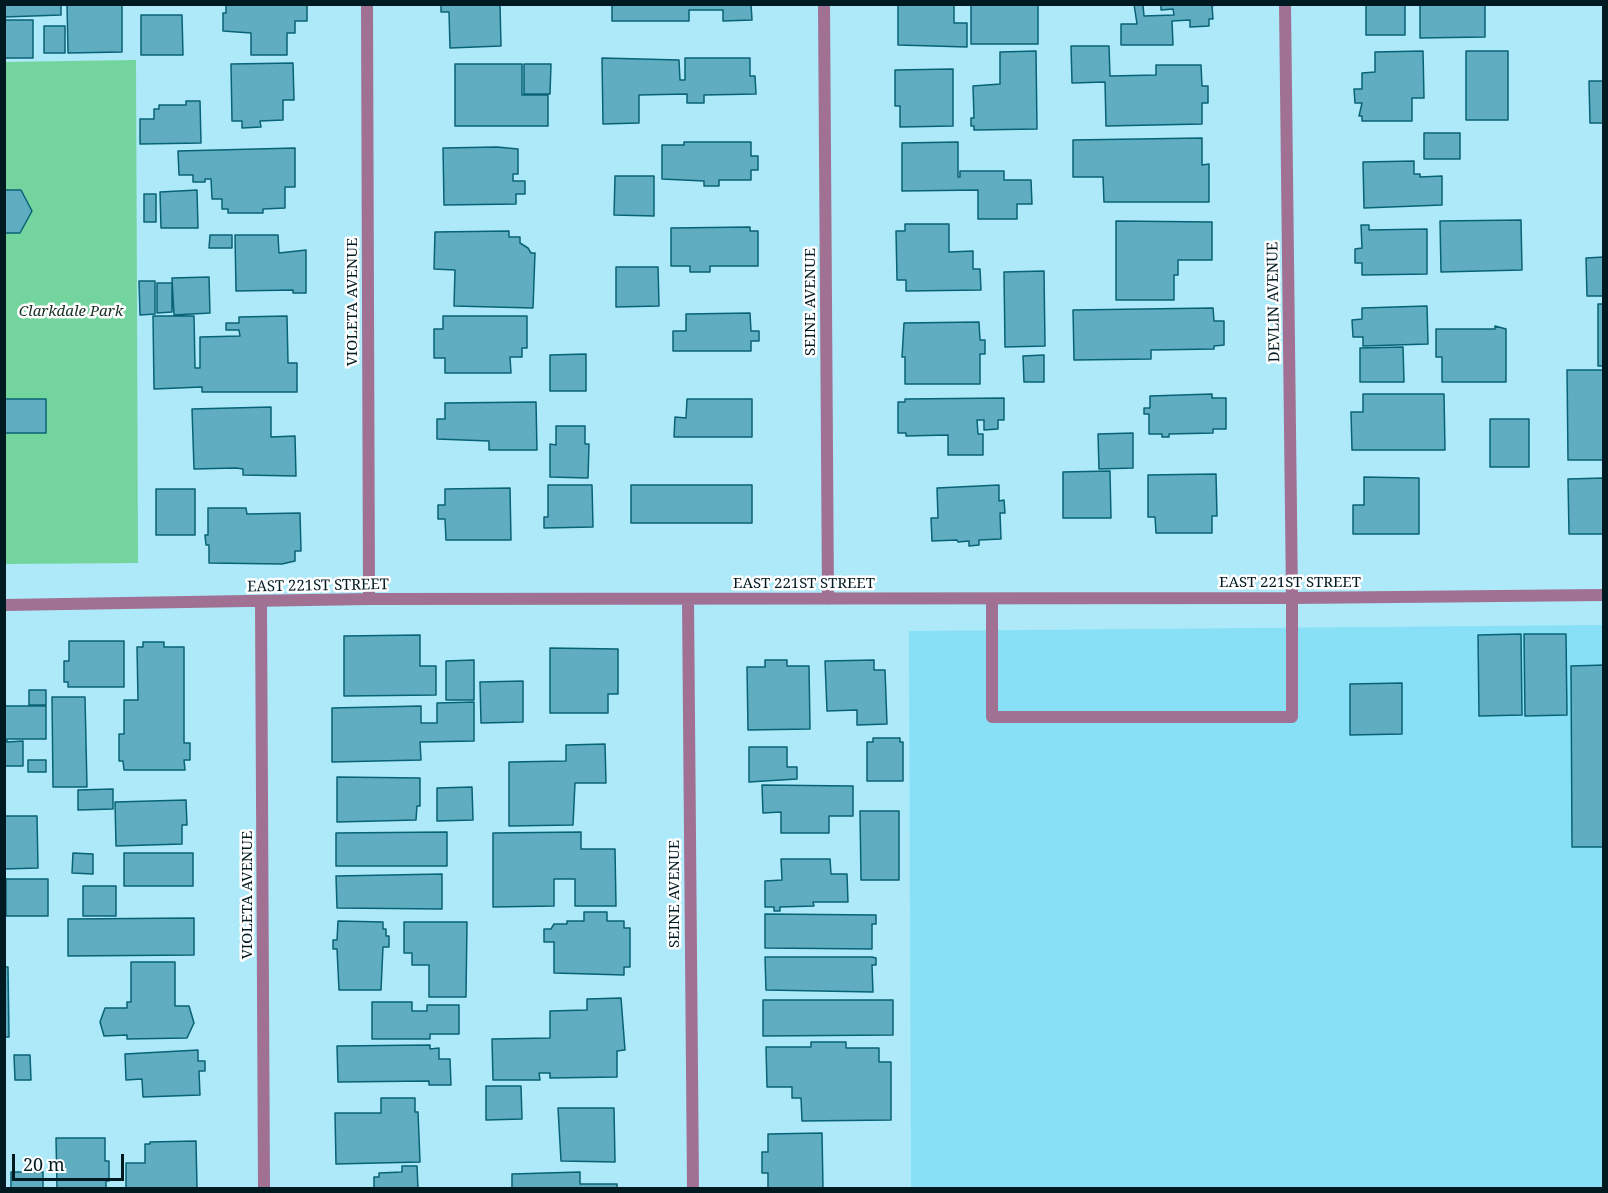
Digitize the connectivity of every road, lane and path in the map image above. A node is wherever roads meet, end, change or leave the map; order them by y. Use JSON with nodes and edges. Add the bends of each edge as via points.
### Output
{"nodes":[{"id":1,"x":367,"y":4,"type":"edge"},
{"id":2,"x":824,"y":4,"type":"edge"},
{"id":3,"x":1285,"y":4,"type":"edge"},
{"id":4,"x":1604,"y":595,"type":"edge"},
{"id":5,"x":1292,"y":598,"type":"junction"},
{"id":6,"x":369,"y":599,"type":"junction"},
{"id":7,"x":828,"y":599,"type":"junction"},
{"id":8,"x":992,"y":599,"type":"junction"},
{"id":9,"x":687,"y":600,"type":"junction"},
{"id":10,"x":261,"y":602,"type":"junction"},
{"id":11,"x":4,"y":605,"type":"edge"},
{"id":12,"x":264,"y":1188,"type":"edge"},
{"id":13,"x":693,"y":1188,"type":"edge"}],
"edges":[{"from":1,"to":6,"type":"street","name":"VIOLETA AVENUE"},
{"from":2,"to":7,"type":"street","name":"SEINE AVENUE"},
{"from":3,"to":5,"type":"street","name":"DEVLIN AVENUE"},
{"from":4,"to":5,"type":"street","name":"EAST 221ST STREET"},
{"from":5,"to":8,"type":"street","name":"EAST 221ST STREET"},
{"from":5,"to":8,"type":"street","name":"DEVLIN AVENUE","via":[[1292,717],[992,717]]},
{"from":6,"to":9,"type":"street","name":"EAST 221ST STREET"},
{"from":6,"to":10,"type":"street","name":"EAST 221ST STREET"},
{"from":7,"to":8,"type":"street","name":"EAST 221ST STREET"},
{"from":7,"to":9,"type":"street","name":"EAST 221ST STREET"},
{"from":9,"to":13,"type":"street","name":"SEINE AVENUE"},
{"from":10,"to":11,"type":"street","name":"EAST 221ST STREET"},
{"from":10,"to":12,"type":"street","name":"VIOLETA AVENUE"}]}
